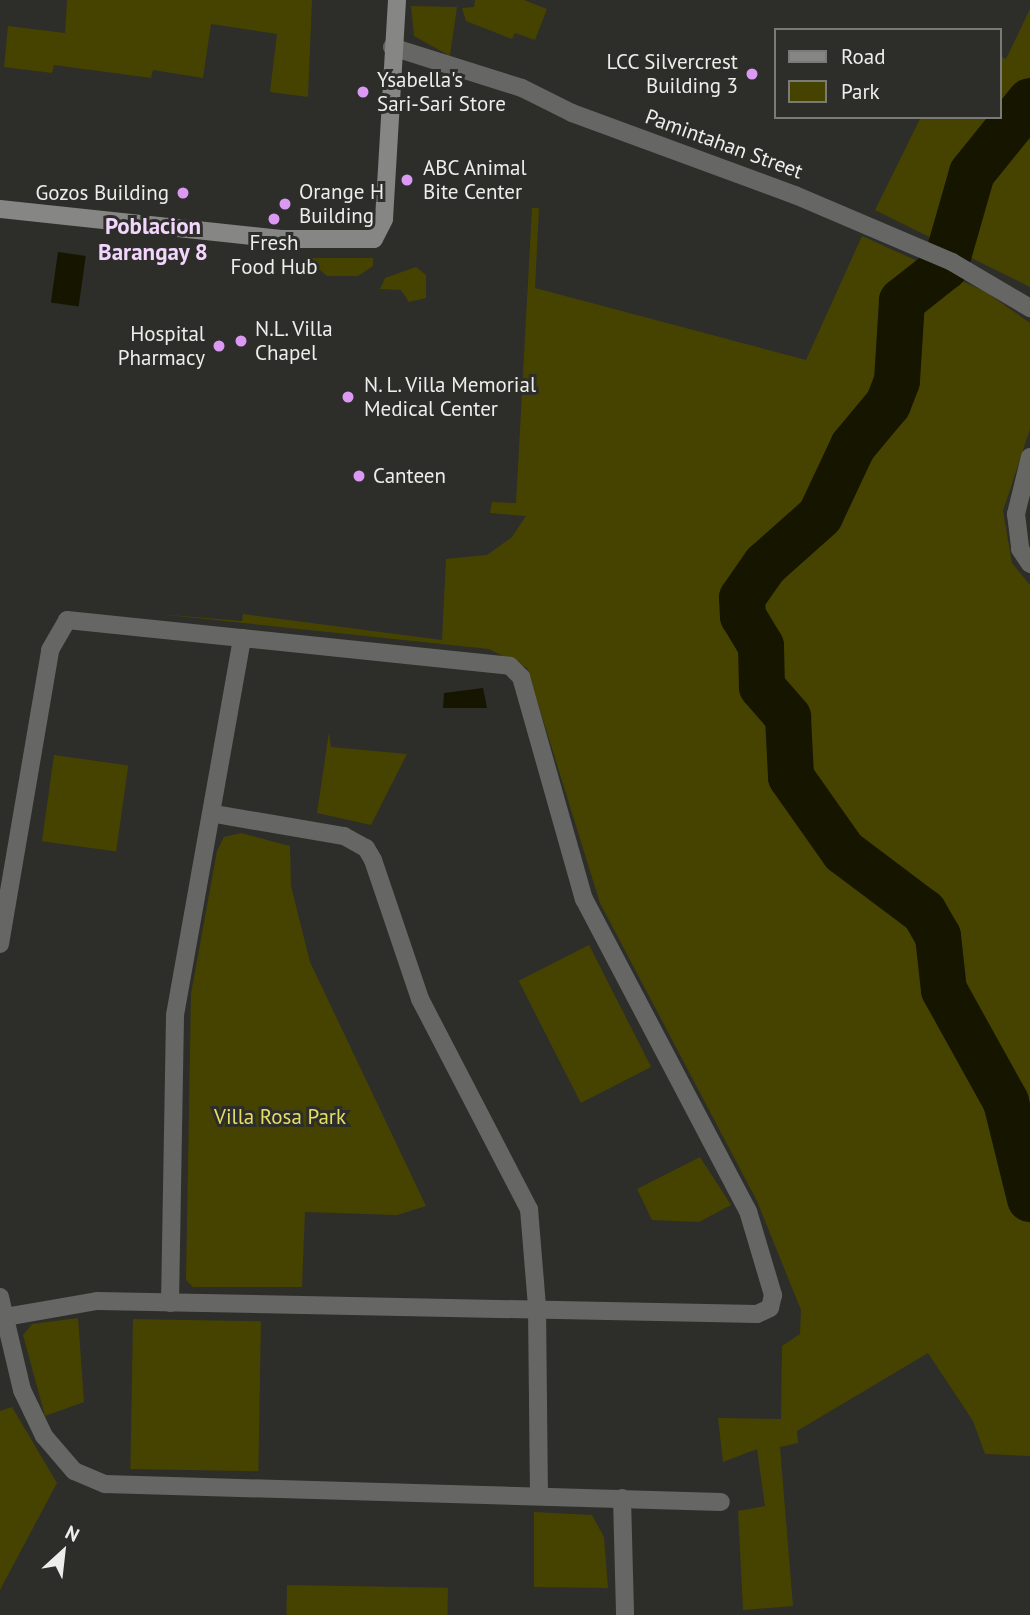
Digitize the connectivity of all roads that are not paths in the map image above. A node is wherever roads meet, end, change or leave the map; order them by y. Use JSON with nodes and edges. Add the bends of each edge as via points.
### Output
{"nodes":[{"id":1,"x":397,"y":0,"type":"edge"},
{"id":2,"x":392,"y":47,"type":"junction"},
{"id":3,"x":0,"y":209,"type":"edge"},
{"id":4,"x":1030,"y":308,"type":"edge"},
{"id":5,"x":1030,"y":457,"type":"edge"},
{"id":6,"x":1030,"y":564,"type":"edge"},
{"id":7,"x":242,"y":638,"type":"junction"},
{"id":8,"x":215,"y":814,"type":"junction"},
{"id":9,"x":0,"y":944,"type":"edge"},
{"id":10,"x":0,"y":1297,"type":"edge"},
{"id":11,"x":170,"y":1303,"type":"junction"},
{"id":12,"x":537,"y":1307,"type":"junction"},
{"id":13,"x":3,"y":1317,"type":"edge"},
{"id":14,"x":539,"y":1494,"type":"junction"},
{"id":15,"x":622,"y":1498,"type":"junction"},
{"id":16,"x":721,"y":1502,"type":"dead end"},
{"id":17,"x":625,"y":1615,"type":"edge"}],
"edges":[{"from":1,"to":2,"type":"street"},
{"from":2,"to":3,"type":"street","via":[[384,219],[374,239],[283,239]]},
{"from":2,"to":4,"type":"street","name":"Pamintahan Street","via":[[522,88],[905,241],[990,281]]},
{"from":5,"to":6,"type":"street","via":[[1016,514],[1020,549]]},
{"from":7,"to":8,"type":"street"},
{"from":7,"to":9,"type":"street","via":[[74,618],[56,631]]},
{"from":7,"to":12,"type":"street","via":[[503,664],[521,677],[584,900],[748,1211],[774,1296],[770,1308],[757,1314]]},
{"from":8,"to":11,"type":"street","via":[[175,1015]]},
{"from":8,"to":12,"type":"street","via":[[344,836],[366,848],[420,999],[529,1209]]},
{"from":10,"to":13,"type":"street"},
{"from":11,"to":12,"type":"street"},
{"from":11,"to":13,"type":"street","via":[[75,1302]]},
{"from":12,"to":14,"type":"street"},
{"from":13,"to":14,"type":"street","via":[[31,1413],[53,1451],[87,1479],[192,1490]]},
{"from":14,"to":15,"type":"street"},
{"from":15,"to":16,"type":"street"},
{"from":15,"to":17,"type":"street","via":[[617,1526]]}]}
